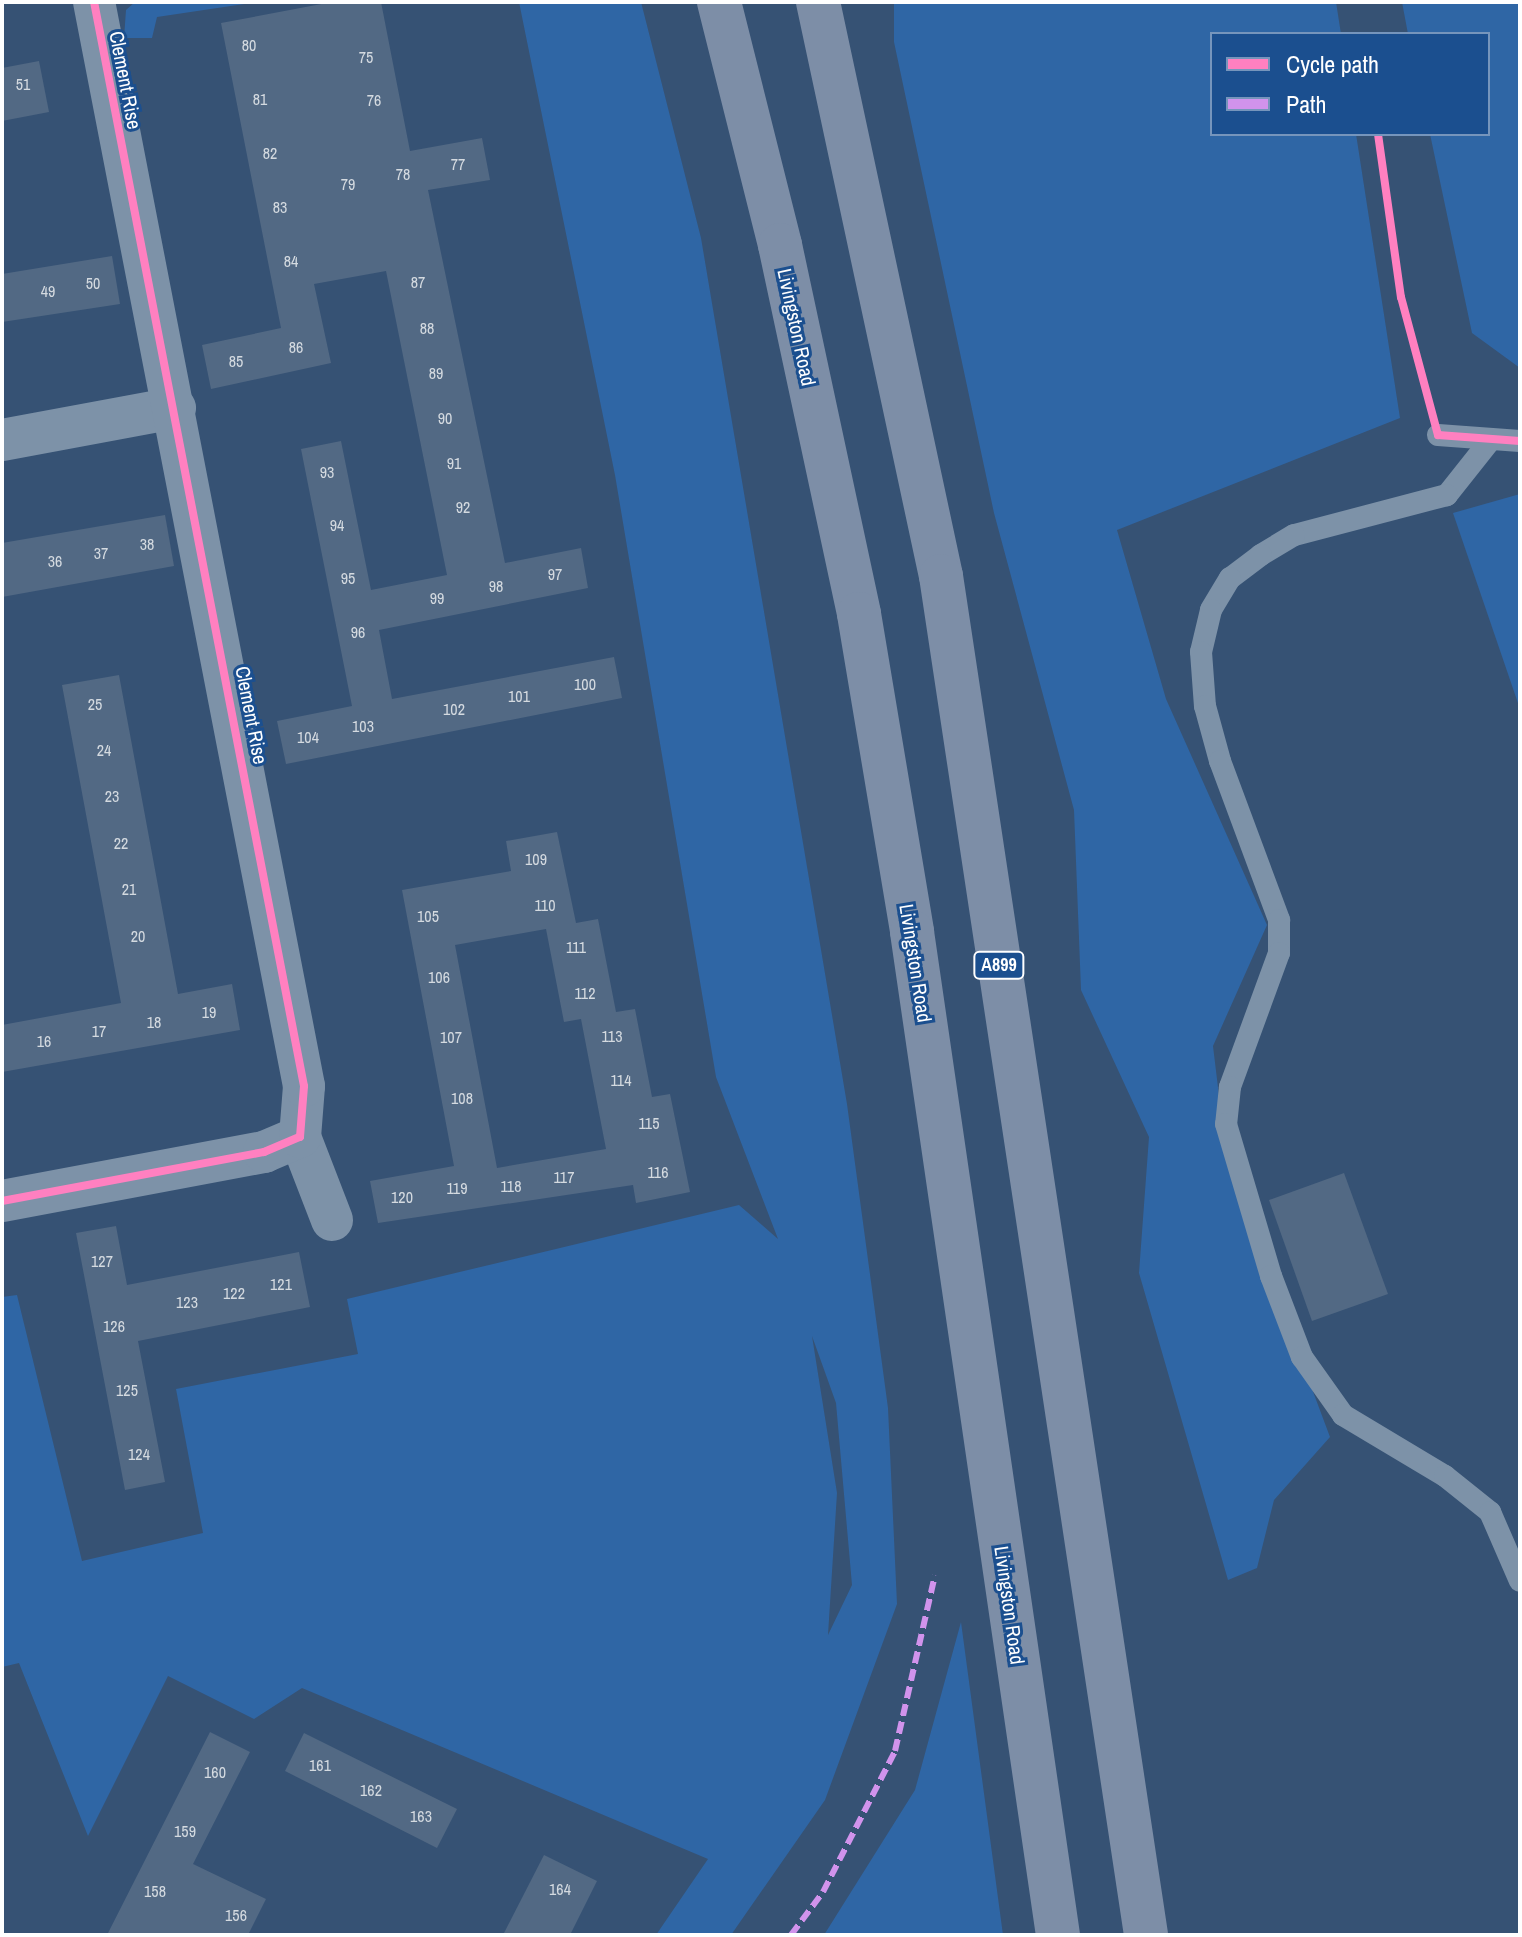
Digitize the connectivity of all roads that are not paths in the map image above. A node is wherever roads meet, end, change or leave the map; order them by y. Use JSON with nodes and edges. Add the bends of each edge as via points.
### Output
{"nodes":[{"id":1,"x":94,"y":2,"type":"edge"},
{"id":2,"x":719,"y":2,"type":"edge"},
{"id":3,"x":818,"y":2,"type":"edge"},
{"id":4,"x":175,"y":408,"type":"junction"},
{"id":5,"x":1438,"y":435,"type":"dead end"},
{"id":6,"x":2,"y":440,"type":"edge"},
{"id":7,"x":1520,"y":441,"type":"edge"},
{"id":8,"x":1489,"y":442,"type":"junction"},
{"id":9,"x":300,"y":1137,"type":"junction"},
{"id":10,"x":2,"y":1201,"type":"edge"},
{"id":11,"x":332,"y":1220,"type":"dead end"},
{"id":12,"x":1520,"y":1581,"type":"edge"},
{"id":13,"x":1058,"y":1935,"type":"edge"},
{"id":14,"x":1146,"y":1935,"type":"edge"}],
"edges":[{"from":1,"to":4,"type":"street","name":"Clement Rise"},
{"from":2,"to":13,"type":"main road","name":"Livingston Road","via":[[780,245],[859,614],[912,932]]},
{"from":3,"to":14,"type":"main road","number":"A899","via":[[941,576]]},
{"from":4,"to":6,"type":"street"},
{"from":4,"to":9,"type":"street","name":"Clement Rise","via":[[281,945],[304,1086]]},
{"from":5,"to":8,"type":"lane"},
{"from":7,"to":8,"type":"lane"},
{"from":8,"to":12,"type":"lane","via":[[1447,495],[1294,535],[1261,555],[1224,589],[1211,610],[1201,652],[1205,706],[1220,761],[1279,920],[1279,953],[1230,1087],[1226,1124],[1271,1276],[1302,1357],[1343,1415],[1445,1476],[1490,1512]]},
{"from":9,"to":10,"type":"street","via":[[264,1152]]},
{"from":9,"to":11,"type":"street","name":"Clement Rise"}]}
